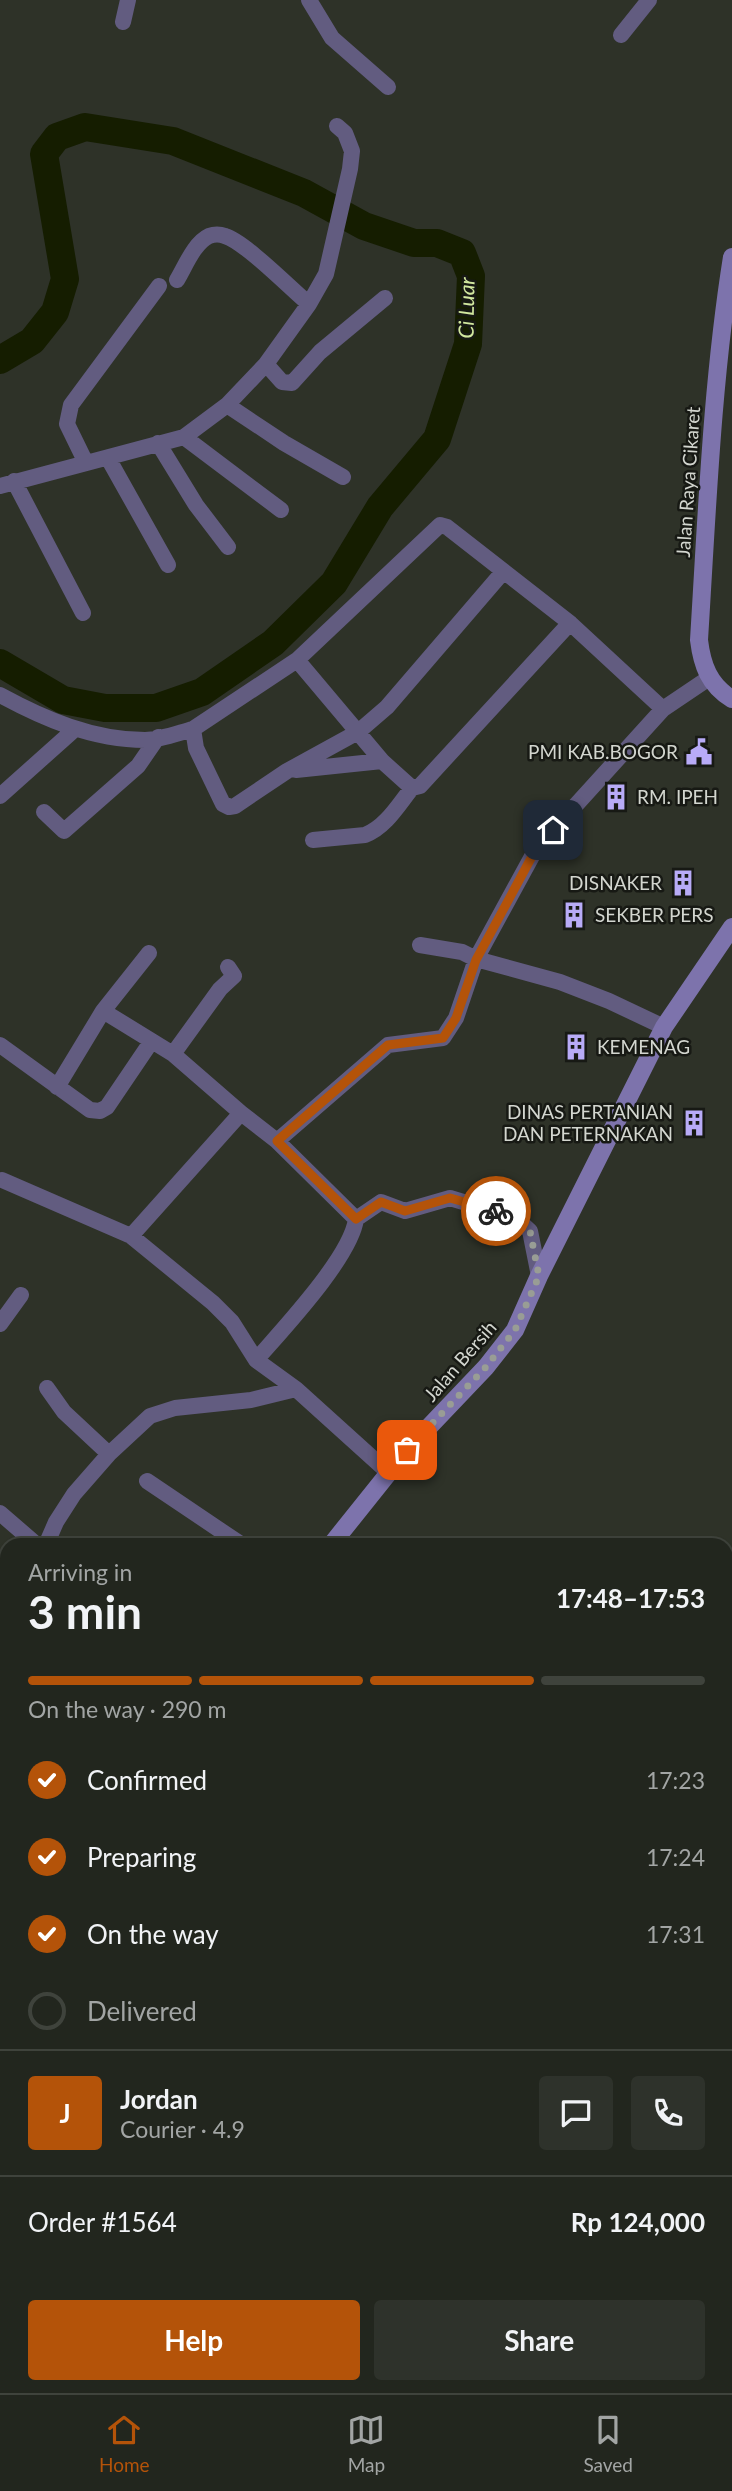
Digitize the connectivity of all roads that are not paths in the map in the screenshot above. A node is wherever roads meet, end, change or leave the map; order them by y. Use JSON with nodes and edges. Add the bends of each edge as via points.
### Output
{"nodes":[{"id":1,"x":128,"y":0,"type":"edge"},
{"id":2,"x":309,"y":0,"type":"edge"},
{"id":3,"x":649,"y":0,"type":"edge"},
{"id":4,"x":123,"y":22,"type":"dead end"},
{"id":5,"x":621,"y":35,"type":"dead end"},
{"id":6,"x":388,"y":87,"type":"dead end"},
{"id":7,"x":337,"y":125,"type":"dead end"},
{"id":8,"x":732,"y":257,"type":"edge"},
{"id":9,"x":177,"y":280,"type":"dead end"},
{"id":10,"x":159,"y":286,"type":"dead end"},
{"id":11,"x":385,"y":298,"type":"dead end"},
{"id":12,"x":309,"y":304,"type":"junction"},
{"id":13,"x":265,"y":364,"type":"junction"},
{"id":14,"x":227,"y":405,"type":"junction"},
{"id":15,"x":184,"y":437,"type":"junction"},
{"id":16,"x":158,"y":443,"type":"junction"},
{"id":17,"x":108,"y":458,"type":"junction"},
{"id":18,"x":86,"y":463,"type":"junction"},
{"id":19,"x":343,"y":477,"type":"dead end"},
{"id":20,"x":7,"y":483,"type":"edge"},
{"id":21,"x":281,"y":510,"type":"dead end"},
{"id":22,"x":228,"y":547,"type":"dead end"},
{"id":23,"x":168,"y":565,"type":"dead end"},
{"id":24,"x":503,"y":572,"type":"junction"},
{"id":25,"x":83,"y":613,"type":"dead end"},
{"id":26,"x":570,"y":623,"type":"junction"},
{"id":27,"x":297,"y":660,"type":"junction"},
{"id":28,"x":709,"y":678,"type":"junction"},
{"id":29,"x":1,"y":697,"type":"edge"},
{"id":30,"x":732,"y":699,"type":"edge"},
{"id":31,"x":663,"y":709,"type":"junction"},
{"id":32,"x":75,"y":729,"type":"junction"},
{"id":33,"x":192,"y":729,"type":"junction"},
{"id":34,"x":358,"y":732,"type":"junction"},
{"id":35,"x":158,"y":737,"type":"junction"},
{"id":36,"x":382,"y":761,"type":"junction"},
{"id":37,"x":287,"y":771,"type":"junction"},
{"id":38,"x":412,"y":788,"type":"junction"},
{"id":39,"x":0,"y":796,"type":"edge"},
{"id":40,"x":44,"y":812,"type":"dead end"},
{"id":41,"x":313,"y":840,"type":"dead end"},
{"id":42,"x":732,"y":927,"type":"edge"},
{"id":43,"x":420,"y":945,"type":"dead end"},
{"id":44,"x":149,"y":953,"type":"dead end"},
{"id":45,"x":476,"y":960,"type":"junction"},
{"id":46,"x":228,"y":967,"type":"dead end"},
{"id":47,"x":103,"y":1011,"type":"junction"},
{"id":48,"x":664,"y":1027,"type":"junction"},
{"id":49,"x":151,"y":1042,"type":"junction"},
{"id":50,"x":0,"y":1045,"type":"edge"},
{"id":51,"x":173,"y":1054,"type":"junction"},
{"id":52,"x":57,"y":1087,"type":"junction"},
{"id":53,"x":241,"y":1113,"type":"junction"},
{"id":54,"x":277,"y":1141,"type":"junction"},
{"id":55,"x":2,"y":1180,"type":"dead end"},
{"id":56,"x":356,"y":1219,"type":"junction"},
{"id":57,"x":131,"y":1236,"type":"junction"},
{"id":58,"x":539,"y":1276,"type":"junction"},
{"id":59,"x":21,"y":1295,"type":"dead end"},
{"id":60,"x":0,"y":1324,"type":"edge"},
{"id":61,"x":256,"y":1360,"type":"junction"},
{"id":62,"x":47,"y":1388,"type":"dead end"},
{"id":63,"x":302,"y":1395,"type":"junction"},
{"id":64,"x":109,"y":1454,"type":"junction"},
{"id":65,"x":389,"y":1473,"type":"junction"},
{"id":66,"x":147,"y":1481,"type":"dead end"},
{"id":67,"x":0,"y":1513,"type":"edge"},
{"id":68,"x":29,"y":1538,"type":"edge"},
{"id":69,"x":49,"y":1538,"type":"edge"},
{"id":70,"x":232,"y":1538,"type":"edge"},
{"id":71,"x":337,"y":1538,"type":"edge"}],
"edges":[{"from":1,"to":4,"type":"street"},
{"from":2,"to":6,"type":"street","via":[[332,37]]},
{"from":3,"to":5,"type":"street"},
{"from":7,"to":12,"type":"street","via":[[352,151],[326,274]]},
{"from":8,"to":28,"type":"street","name":"Jalan Raya Cikaret","via":[[713,408],[699,639]]},
{"from":9,"to":12,"type":"street","via":[[200,243],[216,234],[246,249]]},
{"from":10,"to":18,"type":"street","via":[[71,405],[67,424]]},
{"from":11,"to":13,"type":"street","via":[[320,352],[292,383],[282,382]]},
{"from":12,"to":13,"type":"street"},
{"from":13,"to":14,"type":"street"},
{"from":14,"to":15,"type":"street"},
{"from":14,"to":19,"type":"street"},
{"from":15,"to":16,"type":"street"},
{"from":15,"to":21,"type":"street"},
{"from":16,"to":17,"type":"street"},
{"from":16,"to":22,"type":"street"},
{"from":17,"to":18,"type":"street"},
{"from":17,"to":23,"type":"street"},
{"from":18,"to":20,"type":"street"},
{"from":20,"to":25,"type":"street"},
{"from":24,"to":26,"type":"street"},
{"from":24,"to":27,"type":"street","via":[[440,525]]},
{"from":24,"to":34,"type":"street","via":[[387,707]]},
{"from":26,"to":31,"type":"street"},
{"from":26,"to":38,"type":"street","via":[[420,786]]},
{"from":27,"to":33,"type":"street"},
{"from":27,"to":34,"type":"street"},
{"from":28,"to":30,"type":"street"},
{"from":28,"to":31,"type":"street"},
{"from":29,"to":32,"type":"street"},
{"from":31,"to":45,"type":"street","via":[[536,849]]},
{"from":32,"to":35,"type":"street","via":[[146,740]]},
{"from":32,"to":39,"type":"street"},
{"from":33,"to":35,"type":"street"},
{"from":33,"to":37,"type":"street","via":[[218,798],[229,807]]},
{"from":34,"to":36,"type":"street"},
{"from":34,"to":37,"type":"street"},
{"from":35,"to":40,"type":"street","via":[[138,766],[64,831]]},
{"from":36,"to":37,"type":"street"},
{"from":36,"to":38,"type":"street"},
{"from":38,"to":41,"type":"street","via":[[373,832]]},
{"from":42,"to":48,"type":"street","name":"Jalan Bersih"},
{"from":43,"to":45,"type":"street","via":[[463,952]]},
{"from":44,"to":47,"type":"street"},
{"from":45,"to":48,"type":"street","via":[[580,988]]},
{"from":45,"to":54,"type":"street","via":[[456,1018],[443,1038],[388,1045]]},
{"from":46,"to":51,"type":"street","via":[[234,976]]},
{"from":47,"to":49,"type":"street"},
{"from":47,"to":52,"type":"street"},
{"from":48,"to":58,"type":"street","name":"Jalan Bersih"},
{"from":49,"to":51,"type":"street"},
{"from":49,"to":52,"type":"street","via":[[100,1111],[90,1110]]},
{"from":50,"to":52,"type":"street"},
{"from":51,"to":53,"type":"street"},
{"from":53,"to":54,"type":"street"},
{"from":53,"to":57,"type":"street"},
{"from":54,"to":56,"type":"street"},
{"from":55,"to":57,"type":"street"},
{"from":56,"to":58,"type":"street","via":[[381,1202],[405,1211],[450,1198],[516,1218],[530,1231]]},
{"from":56,"to":61,"type":"street","via":[[352,1235],[313,1292]]},
{"from":57,"to":61,"type":"street","via":[[213,1303],[232,1322]]},
{"from":58,"to":65,"type":"street","name":"Jalan Bersih","via":[[515,1330]]},
{"from":59,"to":60,"type":"street"},
{"from":61,"to":63,"type":"street"},
{"from":62,"to":64,"type":"street","via":[[64,1412]]},
{"from":63,"to":64,"type":"street","via":[[174,1408],[150,1416]]},
{"from":63,"to":65,"type":"street"},
{"from":64,"to":69,"type":"street","via":[[74,1494]]},
{"from":65,"to":71,"type":"street","name":"Jalan Bersih"},
{"from":66,"to":70,"type":"street"},
{"from":67,"to":68,"type":"street"}]}
